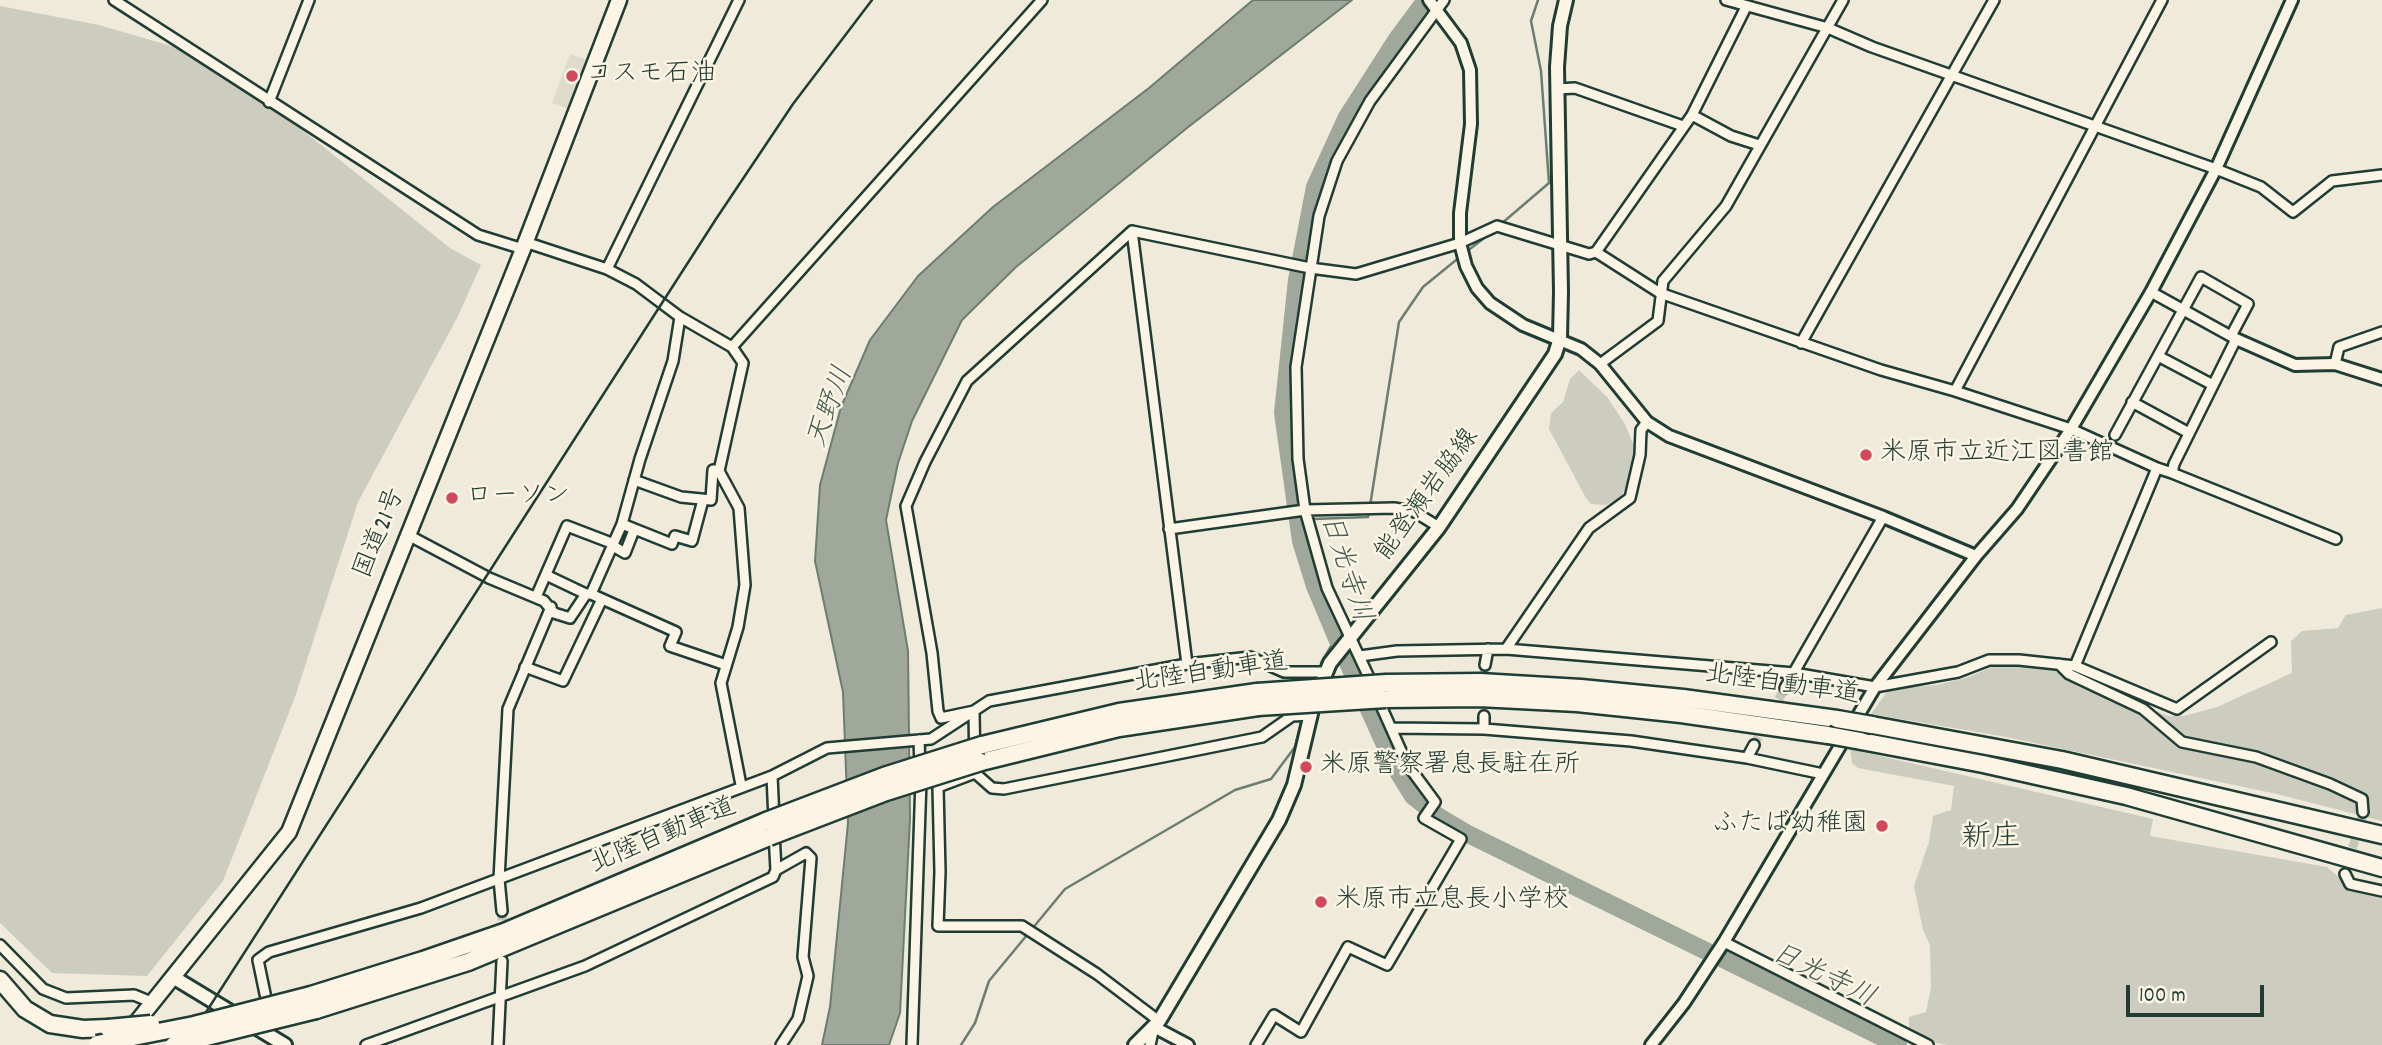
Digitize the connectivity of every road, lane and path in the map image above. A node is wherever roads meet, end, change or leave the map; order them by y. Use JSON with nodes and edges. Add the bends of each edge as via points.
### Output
{"nodes":[{"id":1,"x":114,"y":0,"type":"edge"},
{"id":2,"x":309,"y":0,"type":"edge"},
{"id":3,"x":619,"y":0,"type":"edge"},
{"id":4,"x":739,"y":0,"type":"edge"},
{"id":5,"x":1042,"y":0,"type":"edge"},
{"id":6,"x":1566,"y":0,"type":"edge"},
{"id":7,"x":1726,"y":0,"type":"edge"},
{"id":8,"x":1843,"y":0,"type":"edge"},
{"id":9,"x":1994,"y":0,"type":"edge"},
{"id":10,"x":2162,"y":0,"type":"edge"},
{"id":11,"x":2292,"y":0,"type":"edge"},
{"id":12,"x":1436,"y":3,"type":"edge"},
{"id":13,"x":1746,"y":7,"type":"junction"},
{"id":14,"x":1828,"y":28,"type":"junction"},
{"id":15,"x":1954,"y":76,"type":"junction"},
{"id":16,"x":1557,"y":89,"type":"junction"},
{"id":17,"x":269,"y":102,"type":"junction"},
{"id":18,"x":1692,"y":115,"type":"junction"},
{"id":19,"x":1684,"y":126,"type":"junction"},
{"id":20,"x":2095,"y":127,"type":"junction"},
{"id":21,"x":1759,"y":145,"type":"junction"},
{"id":22,"x":2216,"y":169,"type":"junction"},
{"id":23,"x":2382,"y":175,"type":"edge"},
{"id":24,"x":1132,"y":231,"type":"junction"},
{"id":25,"x":1460,"y":243,"type":"junction"},
{"id":26,"x":1560,"y":243,"type":"junction"},
{"id":27,"x":524,"y":245,"type":"junction"},
{"id":28,"x":1596,"y":252,"type":"junction"},
{"id":29,"x":1309,"y":268,"type":"junction"},
{"id":30,"x":607,"y":269,"type":"junction"},
{"id":31,"x":2151,"y":292,"type":"junction"},
{"id":32,"x":1660,"y":293,"type":"junction"},
{"id":33,"x":2182,"y":309,"type":"junction"},
{"id":34,"x":680,"y":317,"type":"junction"},
{"id":35,"x":2382,"y":332,"type":"edge"},
{"id":36,"x":1560,"y":338,"type":"junction"},
{"id":37,"x":2233,"y":338,"type":"junction"},
{"id":38,"x":1801,"y":343,"type":"junction"},
{"id":39,"x":732,"y":347,"type":"junction"},
{"id":40,"x":2158,"y":356,"type":"junction"},
{"id":41,"x":1600,"y":364,"type":"junction"},
{"id":42,"x":2335,"y":364,"type":"junction"},
{"id":43,"x":2382,"y":379,"type":"edge"},
{"id":44,"x":2213,"y":385,"type":"junction"},
{"id":45,"x":1955,"y":391,"type":"junction"},
{"id":46,"x":2132,"y":402,"type":"junction"},
{"id":47,"x":1647,"y":422,"type":"junction"},
{"id":48,"x":2071,"y":429,"type":"junction"},
{"id":49,"x":2189,"y":433,"type":"junction"},
{"id":50,"x":2115,"y":435,"type":"dead end"},
{"id":51,"x":2157,"y":468,"type":"junction"},
{"id":52,"x":719,"y":471,"type":"junction"},
{"id":53,"x":2172,"y":473,"type":"junction"},
{"id":54,"x":634,"y":480,"type":"junction"},
{"id":55,"x":703,"y":500,"type":"junction"},
{"id":56,"x":1305,"y":510,"type":"junction"},
{"id":57,"x":1884,"y":517,"type":"junction"},
{"id":58,"x":622,"y":524,"type":"junction"},
{"id":59,"x":1439,"y":527,"type":"junction"},
{"id":60,"x":1169,"y":529,"type":"junction"},
{"id":61,"x":634,"y":530,"type":"junction"},
{"id":62,"x":408,"y":535,"type":"junction"},
{"id":63,"x":2336,"y":539,"type":"dead end"},
{"id":64,"x":613,"y":545,"type":"junction"},
{"id":65,"x":1976,"y":556,"type":"junction"},
{"id":66,"x":546,"y":575,"type":"junction"},
{"id":67,"x":588,"y":594,"type":"junction"},
{"id":68,"x":536,"y":597,"type":"junction"},
{"id":69,"x":602,"y":599,"type":"junction"},
{"id":70,"x":551,"y":607,"type":"junction"},
{"id":71,"x":1349,"y":638,"type":"junction"},
{"id":72,"x":2271,"y":642,"type":"dead end"},
{"id":73,"x":1488,"y":649,"type":"junction"},
{"id":74,"x":1506,"y":649,"type":"junction"},
{"id":75,"x":1360,"y":656,"type":"junction"},
{"id":76,"x":1187,"y":664,"type":"junction"},
{"id":77,"x":2059,"y":664,"type":"junction"},
{"id":78,"x":726,"y":665,"type":"junction"},
{"id":79,"x":1485,"y":665,"type":"tunnel mouth"},
{"id":80,"x":2075,"y":666,"type":"junction"},
{"id":81,"x":525,"y":667,"type":"junction"},
{"id":82,"x":1324,"y":672,"type":"junction"},
{"id":83,"x":1794,"y":673,"type":"junction"},
{"id":84,"x":1875,"y":687,"type":"junction"},
{"id":85,"x":1785,"y":688,"type":"tunnel mouth"},
{"id":86,"x":1386,"y":691,"type":"junction"},
{"id":87,"x":1258,"y":700,"type":"junction"},
{"id":88,"x":974,"y":710,"type":"junction"},
{"id":89,"x":1311,"y":715,"type":"junction"},
{"id":90,"x":1484,"y":716,"type":"tunnel mouth"},
{"id":91,"x":1391,"y":728,"type":"junction"},
{"id":92,"x":1484,"y":729,"type":"junction"},
{"id":93,"x":919,"y":740,"type":"junction"},
{"id":94,"x":1754,"y":745,"type":"tunnel mouth"},
{"id":95,"x":1747,"y":758,"type":"junction"},
{"id":96,"x":978,"y":767,"type":"junction"},
{"id":97,"x":1823,"y":774,"type":"junction"},
{"id":98,"x":772,"y":776,"type":"junction"},
{"id":99,"x":741,"y":785,"type":"junction"},
{"id":100,"x":2363,"y":812,"type":"dead end"},
{"id":101,"x":768,"y":829,"type":"junction"},
{"id":102,"x":2382,"y":835,"type":"edge"},
{"id":103,"x":2382,"y":868,"type":"edge"},
{"id":104,"x":776,"y":870,"type":"junction"},
{"id":105,"x":2345,"y":874,"type":"dead end"},
{"id":106,"x":499,"y":879,"type":"junction"},
{"id":107,"x":2382,"y":891,"type":"edge"},
{"id":108,"x":502,"y":911,"type":"tunnel mouth"},
{"id":109,"x":1724,"y":942,"type":"junction"},
{"id":110,"x":0,"y":945,"type":"edge"},
{"id":111,"x":502,"y":961,"type":"tunnel mouth"},
{"id":112,"x":173,"y":977,"type":"junction"},
{"id":113,"x":0,"y":980,"type":"edge"},
{"id":114,"x":312,"y":998,"type":"junction"},
{"id":115,"x":499,"y":999,"type":"junction"},
{"id":116,"x":151,"y":1002,"type":"junction"},
{"id":117,"x":1156,"y":1024,"type":"junction"},
{"id":118,"x":274,"y":1036,"type":"edge"},
{"id":119,"x":92,"y":1044,"type":"edge"},
{"id":120,"x":119,"y":1045,"type":"edge"},
{"id":121,"x":174,"y":1045,"type":"edge"},
{"id":122,"x":200,"y":1045,"type":"edge"},
{"id":123,"x":366,"y":1045,"type":"edge"},
{"id":124,"x":498,"y":1045,"type":"edge"},
{"id":125,"x":781,"y":1045,"type":"edge"},
{"id":126,"x":912,"y":1045,"type":"edge"},
{"id":127,"x":1135,"y":1045,"type":"edge"},
{"id":128,"x":1150,"y":1045,"type":"edge"},
{"id":129,"x":1188,"y":1045,"type":"edge"},
{"id":130,"x":1256,"y":1045,"type":"edge"},
{"id":131,"x":1651,"y":1045,"type":"edge"},
{"id":132,"x":1928,"y":1045,"type":"edge"}],
"edges":[{"from":1,"to":17,"type":"street"},
{"from":2,"to":17,"type":"street"},
{"from":3,"to":27,"type":"highway","name":"国道21号"},
{"from":4,"to":30,"type":"street"},
{"from":5,"to":39,"type":"street"},
{"from":6,"to":16,"type":"main road","name":"能登瀬岩脇線"},
{"from":7,"to":13,"type":"street"},
{"from":8,"to":14,"type":"street"},
{"from":9,"to":15,"type":"street"},
{"from":10,"to":20,"type":"street"},
{"from":11,"to":22,"type":"street"},
{"from":12,"to":25,"type":"street","via":[[1461,43],[1470,70],[1471,124]]},
{"from":12,"to":29,"type":"street","via":[[1370,101],[1337,161]]},
{"from":13,"to":14,"type":"street"},
{"from":13,"to":18,"type":"street"},
{"from":14,"to":15,"type":"street"},
{"from":14,"to":21,"type":"street"},
{"from":15,"to":20,"type":"street"},
{"from":15,"to":38,"type":"street"},
{"from":16,"to":19,"type":"street","via":[[1575,88]]},
{"from":16,"to":26,"type":"main road","name":"能登瀬岩脇線"},
{"from":17,"to":27,"type":"street","via":[[478,235]]},
{"from":18,"to":19,"type":"street"},
{"from":18,"to":21,"type":"street"},
{"from":19,"to":28,"type":"street"},
{"from":20,"to":22,"type":"street"},
{"from":20,"to":45,"type":"street"},
{"from":21,"to":32,"type":"street","via":[[1726,205],[1662,281]]},
{"from":22,"to":23,"type":"street","via":[[2261,187],[2293,212],[2332,181]]},
{"from":22,"to":31,"type":"street"},
{"from":24,"to":29,"type":"street"},
{"from":24,"to":60,"type":"street"},
{"from":24,"to":88,"type":"street","via":[[967,381],[906,506],[938,711],[941,718]]},
{"from":25,"to":26,"type":"street","via":[[1497,226]]},
{"from":25,"to":29,"type":"street","via":[[1356,274]]},
{"from":25,"to":36,"type":"street","via":[[1466,266],[1490,303],[1523,325]]},
{"from":26,"to":28,"type":"street","via":[[1589,254]]},
{"from":26,"to":36,"type":"main road","name":"能登瀬岩脇線"},
{"from":27,"to":30,"type":"street"},
{"from":27,"to":62,"type":"highway","name":"国道21号"},
{"from":28,"to":32,"type":"street"},
{"from":29,"to":56,"type":"street","via":[[1296,367],[1298,459]]},
{"from":30,"to":34,"type":"street"},
{"from":31,"to":33,"type":"street"},
{"from":31,"to":48,"type":"street"},
{"from":32,"to":38,"type":"street"},
{"from":32,"to":41,"type":"street","via":[[1658,321]]},
{"from":33,"to":37,"type":"street"},
{"from":33,"to":37,"type":"street","via":[[2201,277],[2248,304]]},
{"from":33,"to":40,"type":"street"},
{"from":34,"to":39,"type":"street"},
{"from":34,"to":54,"type":"street","via":[[673,361]]},
{"from":35,"to":42,"type":"street","via":[[2339,347]]},
{"from":36,"to":41,"type":"street"},
{"from":36,"to":59,"type":"main road","name":"能登瀬岩脇線","via":[[1555,354]]},
{"from":37,"to":42,"type":"street","via":[[2295,365]]},
{"from":37,"to":44,"type":"street"},
{"from":38,"to":45,"type":"street"},
{"from":39,"to":52,"type":"street","via":[[743,363]]},
{"from":40,"to":44,"type":"street"},
{"from":40,"to":46,"type":"street"},
{"from":41,"to":47,"type":"street"},
{"from":42,"to":43,"type":"street"},
{"from":44,"to":49,"type":"street"},
{"from":45,"to":48,"type":"street"},
{"from":46,"to":49,"type":"street"},
{"from":46,"to":50,"type":"street"},
{"from":47,"to":57,"type":"street","via":[[1669,436]]},
{"from":47,"to":74,"type":"street","via":[[1641,430],[1630,498],[1590,528]]},
{"from":48,"to":51,"type":"street"},
{"from":48,"to":65,"type":"street","via":[[2017,509]]},
{"from":49,"to":53,"type":"street"},
{"from":51,"to":53,"type":"street"},
{"from":51,"to":80,"type":"street"},
{"from":52,"to":55,"type":"street","via":[[713,470],[711,500]]},
{"from":52,"to":78,"type":"street","via":[[739,508],[745,584]]},
{"from":53,"to":63,"type":"street"},
{"from":54,"to":55,"type":"street"},
{"from":54,"to":58,"type":"street"},
{"from":55,"to":61,"type":"street","via":[[692,541],[675,536],[672,544]]},
{"from":56,"to":59,"type":"street","via":[[1394,508],[1413,511]]},
{"from":56,"to":60,"type":"street"},
{"from":56,"to":71,"type":"street","via":[[1327,588]]},
{"from":57,"to":65,"type":"street"},
{"from":57,"to":83,"type":"street"},
{"from":58,"to":61,"type":"street"},
{"from":58,"to":64,"type":"street"},
{"from":59,"to":71,"type":"main road","name":"能登瀬岩脇線"},
{"from":60,"to":76,"type":"street"},
{"from":61,"to":64,"type":"street","via":[[625,552]]},
{"from":62,"to":68,"type":"street"},
{"from":62,"to":112,"type":"highway","name":"国道21号","via":[[289,832]]},
{"from":64,"to":66,"type":"street","via":[[567,526]]},
{"from":64,"to":67,"type":"street"},
{"from":65,"to":84,"type":"street"},
{"from":66,"to":67,"type":"street"},
{"from":66,"to":68,"type":"street"},
{"from":67,"to":69,"type":"street"},
{"from":67,"to":70,"type":"street","via":[[570,618],[554,613]]},
{"from":68,"to":70,"type":"street"},
{"from":69,"to":78,"type":"street","via":[[676,632],[670,646]]},
{"from":69,"to":81,"type":"street","via":[[563,681]]},
{"from":70,"to":81,"type":"street"},
{"from":71,"to":75,"type":"street"},
{"from":71,"to":82,"type":"main road","name":"能登瀬岩脇線"},
{"from":72,"to":80,"type":"street","via":[[2177,709]]},
{"from":73,"to":74,"type":"street"},
{"from":73,"to":75,"type":"street"},
{"from":73,"to":79,"type":"street"},
{"from":74,"to":83,"type":"street"},
{"from":75,"to":91,"type":"street"},
{"from":76,"to":82,"type":"street","via":[[1250,656],[1284,672]]},
{"from":76,"to":88,"type":"street","via":[[989,701]]},
{"from":77,"to":80,"type":"street"},
{"from":77,"to":84,"type":"street","via":[[1989,660],[1958,672]]},
{"from":77,"to":100,"type":"street","via":[[2069,674],[2143,709],[2182,742],[2256,757],[2330,783],[2362,799]]},
{"from":78,"to":99,"type":"street","via":[[721,683]]},
{"from":81,"to":106,"type":"street","via":[[508,709]]},
{"from":82,"to":89,"type":"main road","name":"能登瀬岩脇線"},
{"from":83,"to":84,"type":"street"},
{"from":83,"to":85,"type":"street"},
{"from":84,"to":97,"type":"street"},
{"from":86,"to":87,"type":"highway","name":"北陸自動車道","bridge":true},
{"from":86,"to":102,"type":"highway","name":"北陸自動車道","bridge":true,"via":[[1480,682],[1621,691],[1837,719],[2158,780]]},
{"from":86,"to":103,"type":"highway","name":"北陸自動車道","bridge":true,"via":[[1589,704],[1861,741],[2126,796]]},
{"from":87,"to":96,"type":"highway","name":"北陸自動車道","via":[[1119,728]]},
{"from":87,"to":101,"type":"highway","name":"北陸自動車道","bridge":true,"via":[[1119,712],[982,745],[884,776]]},
{"from":88,"to":93,"type":"street","via":[[931,739]]},
{"from":88,"to":96,"type":"street"},
{"from":89,"to":96,"type":"street","via":[[1292,716],[1262,737],[1004,789],[992,788]]},
{"from":89,"to":117,"type":"main road","name":"能登瀬岩脇線","via":[[1288,802]]},
{"from":90,"to":92,"type":"street"},
{"from":91,"to":92,"type":"street"},
{"from":91,"to":130,"type":"street","via":[[1407,764],[1435,802],[1424,818],[1461,839],[1387,965],[1348,947],[1300,1032],[1274,1015]]},
{"from":92,"to":95,"type":"street","via":[[1632,741]]},
{"from":93,"to":98,"type":"street","via":[[827,748]]},
{"from":93,"to":126,"type":"street","via":[[922,795]]},
{"from":94,"to":95,"type":"street"},
{"from":95,"to":97,"type":"street"},
{"from":96,"to":101,"type":"highway","name":"北陸自動車道","bridge":true},
{"from":96,"to":117,"type":"street","via":[[938,787],[938,926],[1022,926],[1097,974]]},
{"from":97,"to":109,"type":"street"},
{"from":98,"to":99,"type":"street"},
{"from":98,"to":104,"type":"street"},
{"from":99,"to":106,"type":"street"},
{"from":101,"to":114,"type":"highway","name":"北陸自動車道","via":[[503,932]]},
{"from":101,"to":114,"type":"highway","name":"北陸自動車道","via":[[468,962]]},
{"from":104,"to":115,"type":"street","via":[[773,877],[585,966]]},
{"from":104,"to":125,"type":"street","via":[[806,853],[811,858],[803,957],[808,976],[798,1019]]},
{"from":105,"to":107,"type":"street","via":[[2350,884]]},
{"from":106,"to":108,"type":"street"},
{"from":106,"to":118,"type":"street","via":[[421,908],[269,952],[258,960]]},
{"from":109,"to":131,"type":"street"},
{"from":109,"to":132,"type":"street"},
{"from":110,"to":116,"type":"street","via":[[43,989],[66,998],[134,995]]},
{"from":111,"to":115,"type":"street"},
{"from":112,"to":116,"type":"highway","name":"国道21号"},
{"from":112,"to":118,"type":"main road"},
{"from":113,"to":114,"type":"highway","bridge":true,"via":[[25,1009],[50,1024],[83,1029],[198,1017]]},
{"from":114,"to":118,"type":"highway","name":"北陸自動車道","bridge":true},
{"from":114,"to":119,"type":"highway","name":"北陸自動車道","bridge":true},
{"from":115,"to":123,"type":"street"},
{"from":115,"to":124,"type":"street"},
{"from":116,"to":120,"type":"highway","name":"国道21号"},
{"from":117,"to":127,"type":"main road","name":"能登瀬岩脇線"},
{"from":117,"to":128,"type":"street"},
{"from":117,"to":129,"type":"street"},
{"from":118,"to":121,"type":"highway","name":"北陸自動車道","bridge":true},
{"from":118,"to":122,"type":"highway","bridge":true}]}
